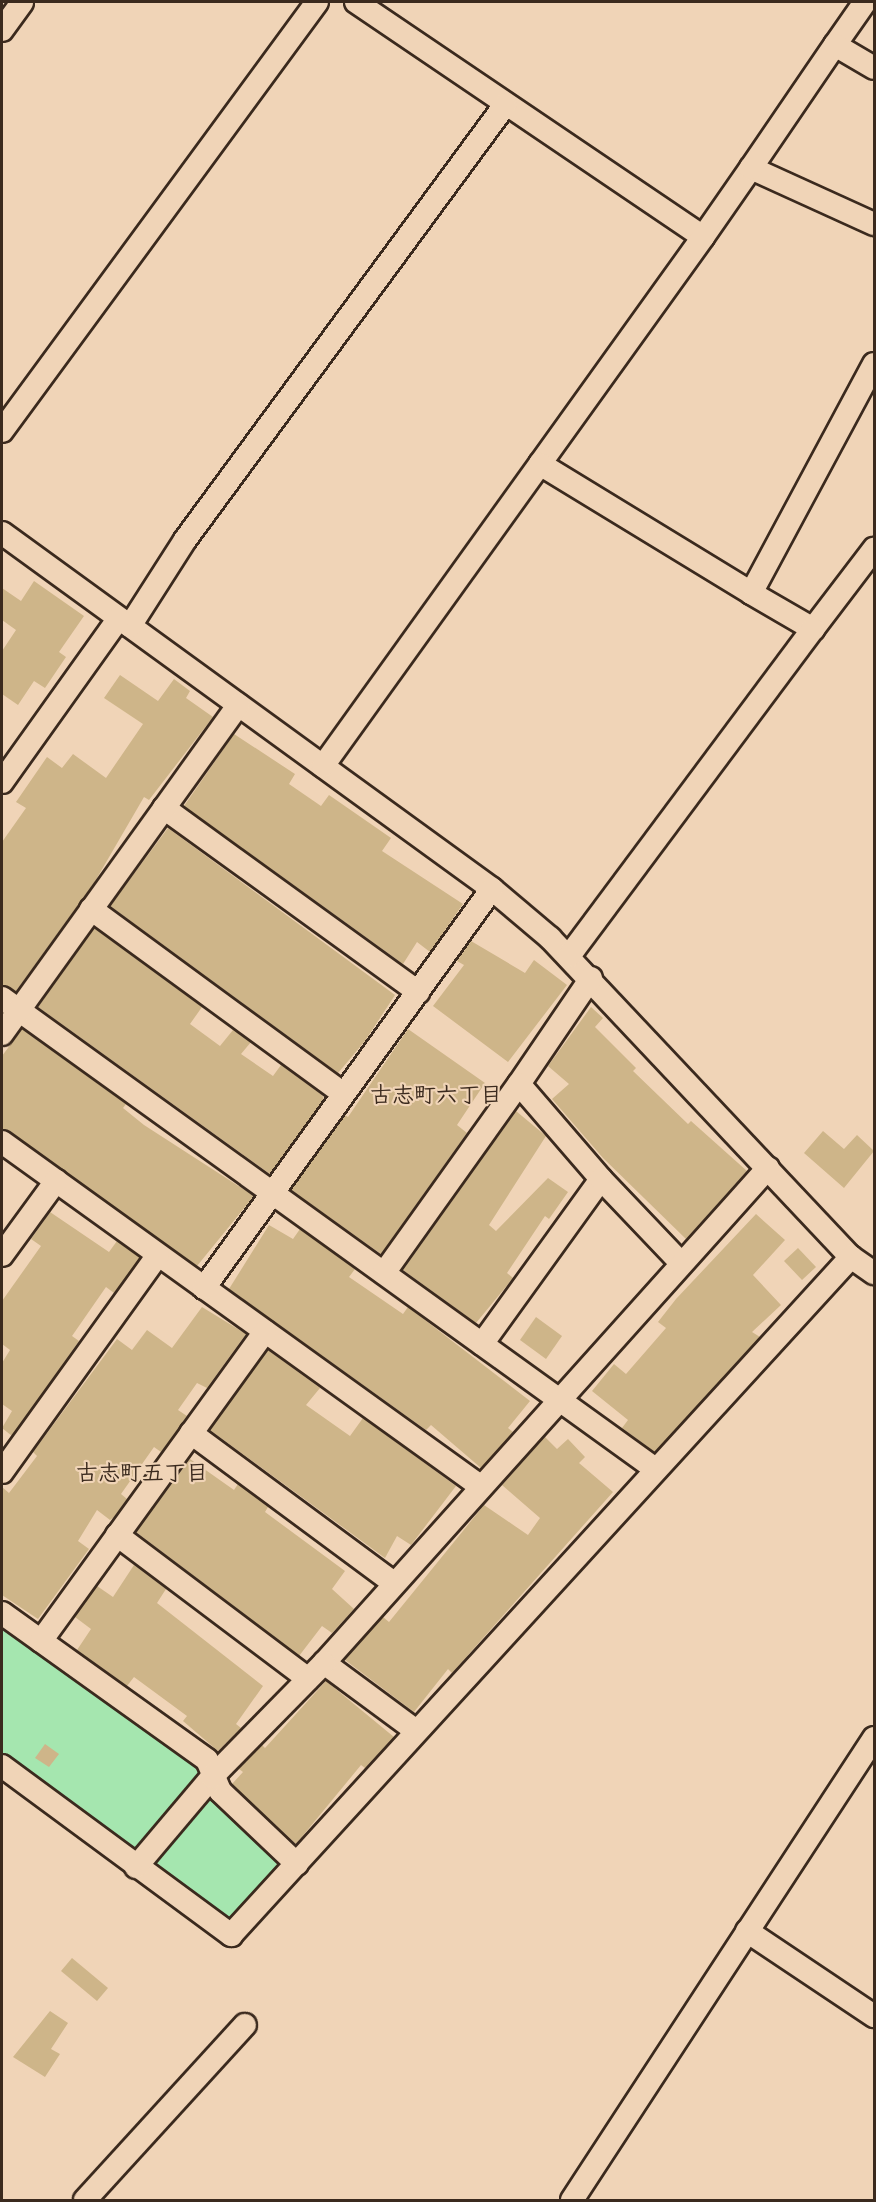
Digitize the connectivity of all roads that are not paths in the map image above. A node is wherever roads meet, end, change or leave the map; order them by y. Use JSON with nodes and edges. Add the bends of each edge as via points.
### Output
{"nodes":[{"id":1,"x":22,"y":2,"type":"edge"},
{"id":2,"x":317,"y":2,"type":"edge"},
{"id":3,"x":356,"y":2,"type":"edge"},
{"id":4,"x":865,"y":2,"type":"edge"},
{"id":5,"x":2,"y":30,"type":"edge"},
{"id":6,"x":835,"y":45,"type":"junction"},
{"id":7,"x":874,"y":68,"type":"edge"},
{"id":8,"x":505,"y":105,"type":"junction"},
{"id":9,"x":751,"y":168,"type":"junction"},
{"id":10,"x":874,"y":224,"type":"edge"},
{"id":11,"x":702,"y":237,"type":"junction"},
{"id":12,"x":874,"y":364,"type":"edge"},
{"id":13,"x":2,"y":431,"type":"edge"},
{"id":14,"x":540,"y":464,"type":"junction"},
{"id":15,"x":2,"y":534,"type":"edge"},
{"id":16,"x":874,"y":549,"type":"edge"},
{"id":17,"x":751,"y":593,"type":"junction"},
{"id":18,"x":124,"y":622,"type":"junction"},
{"id":19,"x":813,"y":629,"type":"junction"},
{"id":20,"x":238,"y":705,"type":"junction"},
{"id":21,"x":323,"y":766,"type":"junction"},
{"id":22,"x":2,"y":782,"type":"edge"},
{"id":23,"x":164,"y":808,"type":"junction"},
{"id":24,"x":492,"y":889,"type":"junction"},
{"id":25,"x":91,"y":909,"type":"junction"},
{"id":26,"x":569,"y":956,"type":"junction"},
{"id":27,"x":591,"y":978,"type":"junction"},
{"id":28,"x":418,"y":992,"type":"junction"},
{"id":29,"x":10,"y":1004,"type":"edge"},
{"id":30,"x":2,"y":1034,"type":"edge"},
{"id":31,"x":519,"y":1084,"type":"junction"},
{"id":32,"x":344,"y":1094,"type":"junction"},
{"id":33,"x":2,"y":1142,"type":"edge"},
{"id":34,"x":768,"y":1168,"type":"junction"},
{"id":35,"x":601,"y":1179,"type":"junction"},
{"id":36,"x":56,"y":1181,"type":"junction"},
{"id":37,"x":273,"y":1193,"type":"junction"},
{"id":38,"x":2,"y":1255,"type":"edge"},
{"id":39,"x":158,"y":1255,"type":"junction"},
{"id":40,"x":851,"y":1257,"type":"junction"},
{"id":41,"x":681,"y":1263,"type":"junction"},
{"id":42,"x":384,"y":1273,"type":"junction"},
{"id":43,"x":874,"y":1273,"type":"edge"},
{"id":44,"x":204,"y":1288,"type":"junction"},
{"id":45,"x":265,"y":1331,"type":"junction"},
{"id":46,"x":482,"y":1344,"type":"junction"},
{"id":47,"x":558,"y":1399,"type":"junction"},
{"id":48,"x":192,"y":1432,"type":"junction"},
{"id":49,"x":654,"y":1468,"type":"junction"},
{"id":50,"x":2,"y":1472,"type":"edge"},
{"id":51,"x":480,"y":1486,"type":"junction"},
{"id":52,"x":117,"y":1535,"type":"junction"},
{"id":53,"x":394,"y":1583,"type":"junction"},
{"id":54,"x":2,"y":1613,"type":"edge"},
{"id":55,"x":41,"y":1641,"type":"junction"},
{"id":56,"x":324,"y":1663,"type":"junction"},
{"id":57,"x":308,"y":1679,"type":"junction"},
{"id":58,"x":415,"y":1730,"type":"junction"},
{"id":59,"x":874,"y":1738,"type":"edge"},
{"id":60,"x":2,"y":1766,"type":"edge"},
{"id":61,"x":212,"y":1777,"type":"junction"},
{"id":62,"x":297,"y":1864,"type":"junction"},
{"id":63,"x":136,"y":1867,"type":"junction"},
{"id":64,"x":747,"y":1932,"type":"junction"},
{"id":65,"x":874,"y":2016,"type":"edge"},
{"id":66,"x":245,"y":2025,"type":"dead end"},
{"id":67,"x":85,"y":2200,"type":"edge"},
{"id":68,"x":572,"y":2200,"type":"edge"}],
"edges":[{"from":1,"to":5,"type":"street"},
{"from":2,"to":13,"type":"street"},
{"from":3,"to":8,"type":"street"},
{"from":4,"to":6,"type":"street"},
{"from":6,"to":7,"type":"street"},
{"from":6,"to":9,"type":"street"},
{"from":8,"to":11,"type":"street"},
{"from":8,"to":18,"type":"street"},
{"from":9,"to":10,"type":"street"},
{"from":9,"to":11,"type":"street"},
{"from":11,"to":14,"type":"street"},
{"from":12,"to":17,"type":"street"},
{"from":14,"to":17,"type":"street"},
{"from":14,"to":21,"type":"street"},
{"from":15,"to":18,"type":"street"},
{"from":16,"to":19,"type":"street"},
{"from":17,"to":19,"type":"street"},
{"from":18,"to":20,"type":"street"},
{"from":18,"to":22,"type":"street"},
{"from":19,"to":26,"type":"street"},
{"from":20,"to":21,"type":"street"},
{"from":20,"to":23,"type":"street"},
{"from":21,"to":24,"type":"street"},
{"from":23,"to":25,"type":"street"},
{"from":23,"to":28,"type":"street"},
{"from":24,"to":26,"type":"street"},
{"from":24,"to":28,"type":"street"},
{"from":25,"to":29,"type":"street"},
{"from":25,"to":32,"type":"street"},
{"from":26,"to":27,"type":"street"},
{"from":27,"to":31,"type":"street"},
{"from":27,"to":34,"type":"street"},
{"from":28,"to":32,"type":"street"},
{"from":29,"to":30,"type":"street"},
{"from":29,"to":37,"type":"street"},
{"from":31,"to":35,"type":"street"},
{"from":31,"to":42,"type":"street"},
{"from":32,"to":37,"type":"street"},
{"from":33,"to":36,"type":"street"},
{"from":34,"to":40,"type":"street"},
{"from":34,"to":41,"type":"street"},
{"from":35,"to":41,"type":"street"},
{"from":35,"to":46,"type":"street"},
{"from":36,"to":38,"type":"street"},
{"from":36,"to":39,"type":"street"},
{"from":37,"to":42,"type":"street"},
{"from":37,"to":44,"type":"street"},
{"from":39,"to":44,"type":"street"},
{"from":39,"to":50,"type":"street"},
{"from":40,"to":43,"type":"street"},
{"from":40,"to":49,"type":"street"},
{"from":41,"to":47,"type":"street"},
{"from":42,"to":46,"type":"street"},
{"from":44,"to":45,"type":"street"},
{"from":45,"to":48,"type":"street"},
{"from":45,"to":51,"type":"street"},
{"from":46,"to":47,"type":"street"},
{"from":47,"to":49,"type":"street"},
{"from":47,"to":51,"type":"street"},
{"from":48,"to":52,"type":"street"},
{"from":48,"to":53,"type":"street"},
{"from":49,"to":58,"type":"street"},
{"from":51,"to":53,"type":"street"},
{"from":52,"to":55,"type":"street"},
{"from":52,"to":57,"type":"street"},
{"from":53,"to":56,"type":"street"},
{"from":54,"to":55,"type":"street"},
{"from":55,"to":61,"type":"street","via":[[207,1760]]},
{"from":56,"to":57,"type":"street"},
{"from":56,"to":58,"type":"street"},
{"from":57,"to":61,"type":"street"},
{"from":58,"to":62,"type":"street"},
{"from":59,"to":64,"type":"street"},
{"from":60,"to":63,"type":"street"},
{"from":61,"to":62,"type":"street","via":[[220,1791]]},
{"from":61,"to":63,"type":"street"},
{"from":62,"to":63,"type":"street","via":[[231,1935]]},
{"from":64,"to":65,"type":"street"},
{"from":64,"to":68,"type":"street"},
{"from":66,"to":67,"type":"street"}]}
